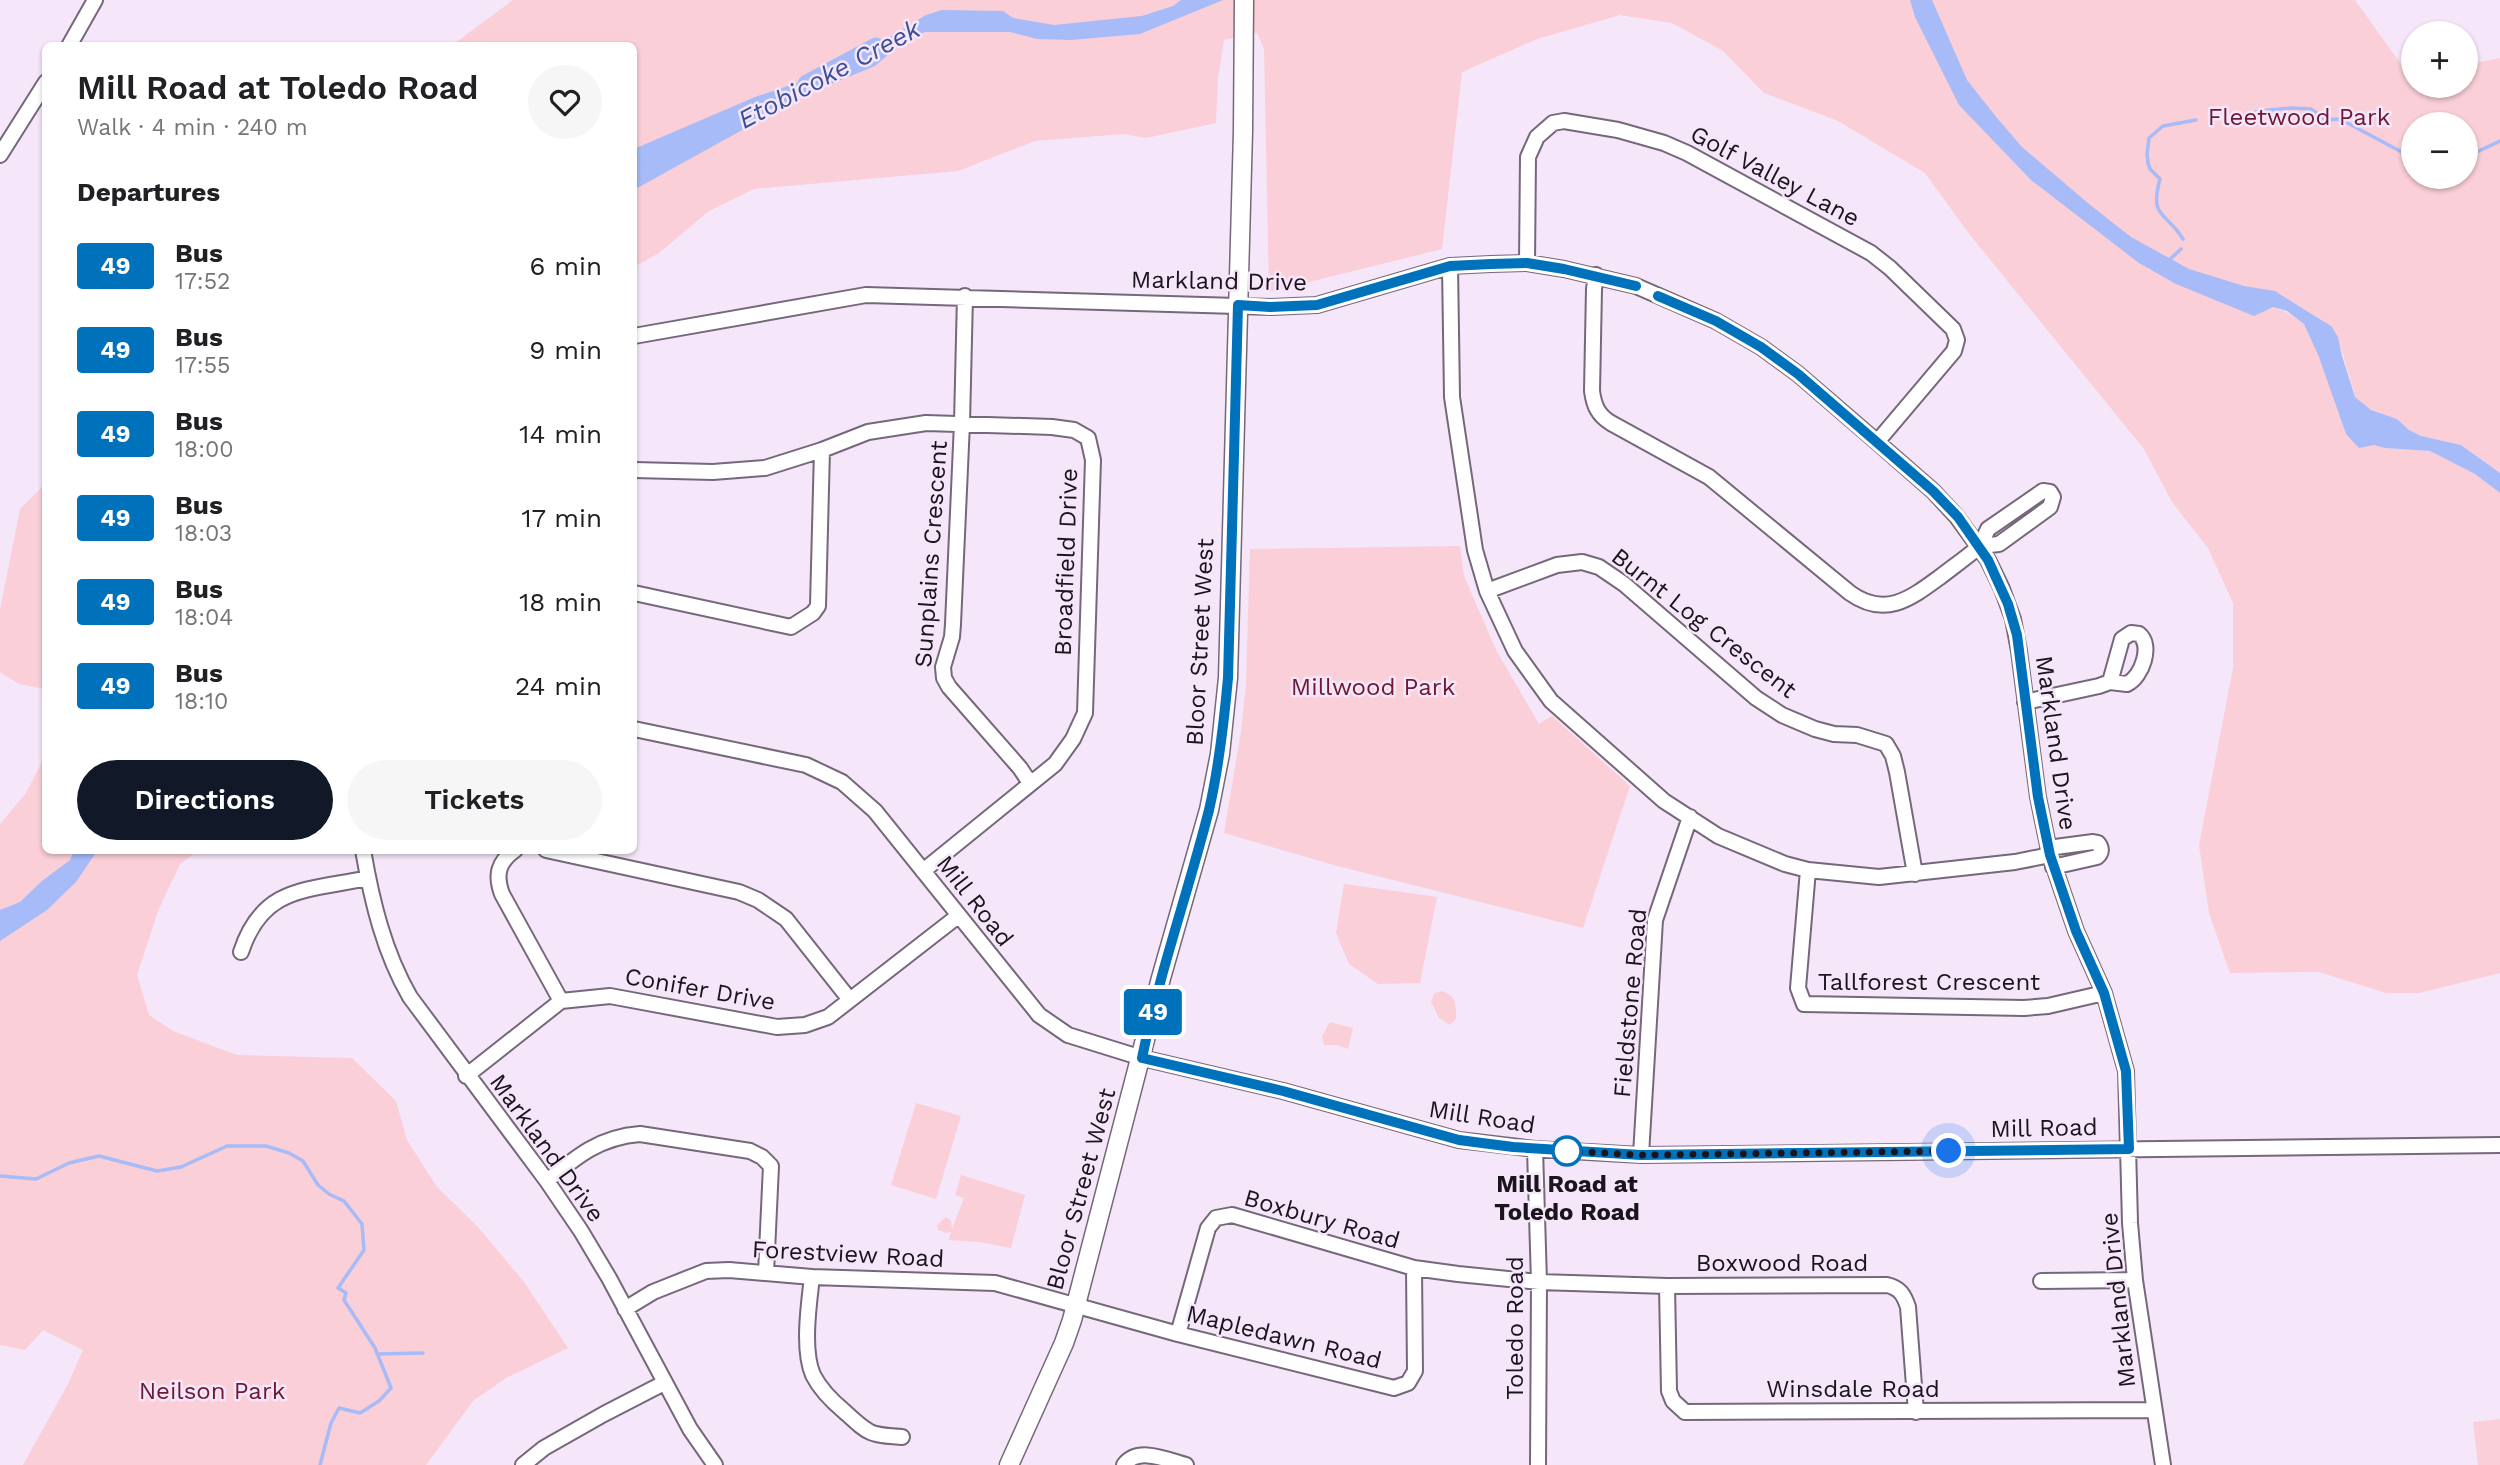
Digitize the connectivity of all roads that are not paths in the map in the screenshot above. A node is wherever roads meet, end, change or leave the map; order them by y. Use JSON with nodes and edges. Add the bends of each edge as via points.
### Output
{"nodes":[{"id":1,"x":94,"y":0,"type":"edge"},
{"id":2,"x":1244,"y":0,"type":"edge"},
{"id":3,"x":71,"y":42,"type":"edge"},
{"id":4,"x":42,"y":88,"type":"edge"},
{"id":5,"x":0,"y":155,"type":"edge"},
{"id":6,"x":1527,"y":263,"type":"junction"},
{"id":7,"x":1450,"y":266,"type":"junction"},
{"id":8,"x":1597,"y":275,"type":"junction"},
{"id":9,"x":965,"y":296,"type":"junction"},
{"id":10,"x":1238,"y":305,"type":"junction"},
{"id":11,"x":637,"y":335,"type":"edge"},
{"id":12,"x":962,"y":424,"type":"junction"},
{"id":13,"x":1877,"y":442,"type":"junction"},
{"id":14,"x":822,"y":450,"type":"junction"},
{"id":15,"x":637,"y":470,"type":"edge"},
{"id":16,"x":1980,"y":546,"type":"junction"},
{"id":17,"x":1487,"y":591,"type":"junction"},
{"id":18,"x":637,"y":594,"type":"edge"},
{"id":19,"x":2110,"y":682,"type":"dead end"},
{"id":20,"x":2025,"y":702,"type":"junction"},
{"id":21,"x":637,"y":730,"type":"edge"},
{"id":22,"x":1030,"y":783,"type":"junction"},
{"id":23,"x":1690,"y":817,"type":"junction"},
{"id":24,"x":364,"y":854,"type":"edge"},
{"id":25,"x":510,"y":854,"type":"edge"},
{"id":26,"x":565,"y":854,"type":"edge"},
{"id":27,"x":2051,"y":857,"type":"junction"},
{"id":28,"x":1808,"y":870,"type":"junction"},
{"id":29,"x":923,"y":872,"type":"junction"},
{"id":30,"x":1914,"y":874,"type":"junction"},
{"id":31,"x":368,"y":878,"type":"junction"},
{"id":32,"x":958,"y":915,"type":"junction"},
{"id":33,"x":241,"y":952,"type":"dead end"},
{"id":34,"x":2104,"y":993,"type":"junction"},
{"id":35,"x":850,"y":1000,"type":"junction"},
{"id":36,"x":561,"y":1001,"type":"junction"},
{"id":37,"x":1142,"y":1058,"type":"junction"},
{"id":38,"x":466,"y":1076,"type":"junction"},
{"id":39,"x":2500,"y":1145,"type":"edge"},
{"id":40,"x":1535,"y":1149,"type":"junction"},
{"id":41,"x":2129,"y":1149,"type":"junction"},
{"id":42,"x":1641,"y":1155,"type":"junction"},
{"id":43,"x":547,"y":1181,"type":"junction"},
{"id":44,"x":1414,"y":1268,"type":"junction"},
{"id":45,"x":766,"y":1273,"type":"junction"},
{"id":46,"x":812,"y":1277,"type":"junction"},
{"id":47,"x":2135,"y":1280,"type":"junction"},
{"id":48,"x":2041,"y":1281,"type":"dead end"},
{"id":49,"x":1539,"y":1283,"type":"junction"},
{"id":50,"x":1667,"y":1286,"type":"junction"},
{"id":51,"x":1075,"y":1306,"type":"junction"},
{"id":52,"x":625,"y":1309,"type":"junction"},
{"id":53,"x":1178,"y":1334,"type":"junction"},
{"id":54,"x":664,"y":1383,"type":"junction"},
{"id":55,"x":2153,"y":1410,"type":"junction"},
{"id":56,"x":1916,"y":1412,"type":"junction"},
{"id":57,"x":902,"y":1437,"type":"dead end"},
{"id":58,"x":523,"y":1465,"type":"edge"},
{"id":59,"x":715,"y":1465,"type":"edge"},
{"id":60,"x":1009,"y":1465,"type":"edge"},
{"id":61,"x":1124,"y":1465,"type":"edge"},
{"id":62,"x":1186,"y":1465,"type":"edge"},
{"id":63,"x":1538,"y":1465,"type":"edge"},
{"id":64,"x":2163,"y":1465,"type":"edge"}],
"edges":[{"from":1,"to":3,"type":"street"},
{"from":2,"to":10,"type":"main road","name":"Bloor Street West"},
{"from":4,"to":5,"type":"street"},
{"from":6,"to":7,"type":"street","name":"Markland Drive"},
{"from":6,"to":8,"type":"street","name":"Markland Drive"},
{"from":6,"to":13,"type":"street","name":"Golf Valley Lane","via":[[1528,157],[1537,137],[1553,123],[1618,130],[1687,153],[1871,253],[1953,329],[1954,351]]},
{"from":7,"to":10,"type":"street","name":"Markland Drive","via":[[1317,305]]},
{"from":7,"to":17,"type":"street","via":[[1452,397],[1475,550]]},
{"from":8,"to":13,"type":"street","name":"Markland Drive","via":[[1636,286],[1716,321],[1761,347]]},
{"from":8,"to":16,"type":"street","via":[[1592,391],[1599,413],[1715,482],[1860,601],[1883,605],[1905,601]]},
{"from":9,"to":10,"type":"street","name":"Markland Drive"},
{"from":9,"to":11,"type":"street","name":"Markland Drive","via":[[866,295]]},
{"from":9,"to":12,"type":"street","name":"Sunplains Crescent"},
{"from":10,"to":37,"type":"main road","name":"Bloor Street West","via":[[1228,678],[1220,754]]},
{"from":12,"to":14,"type":"street","name":"Broadfield Drive","via":[[900,425]]},
{"from":12,"to":22,"type":"street","name":"Sunplains Crescent","via":[[953,624],[944,678]]},
{"from":12,"to":22,"type":"street","name":"Broadfield Drive","via":[[1074,430],[1088,438],[1092,449],[1085,713],[1066,750]]},
{"from":13,"to":16,"type":"street","name":"Markland Drive","via":[[1946,504]]},
{"from":14,"to":15,"type":"street","name":"Broadfield Drive","via":[[765,468]]},
{"from":14,"to":18,"type":"street","via":[[818,606],[813,613],[791,627]]},
{"from":16,"to":16,"type":"street","via":[[1999,544],[2050,507],[2052,495],[2046,491],[2036,495],[1989,529]]},
{"from":16,"to":20,"type":"street","name":"Markland Drive","via":[[2013,619]]},
{"from":17,"to":23,"type":"street","via":[[1516,651],[1551,701],[1664,801]]},
{"from":17,"to":30,"type":"street","name":"Burnt Log Crescent","via":[[1557,565],[1582,562],[1599,566],[1782,715],[1815,729],[1886,744],[1897,772]]},
{"from":19,"to":20,"type":"street"},
{"from":20,"to":27,"type":"street","name":"Markland Drive"},
{"from":21,"to":29,"type":"street","name":"Mill Road","via":[[822,772],[867,803]]},
{"from":22,"to":29,"type":"street","name":"Broadfield Drive"},
{"from":23,"to":28,"type":"street","via":[[1718,836]]},
{"from":23,"to":42,"type":"street","name":"Fieldstone Road","via":[[1656,920]]},
{"from":24,"to":31,"type":"street","name":"Markland Drive"},
{"from":25,"to":36,"type":"street","via":[[497,873],[502,894]]},
{"from":26,"to":35,"type":"street","via":[[729,889],[758,900],[786,919]]},
{"from":27,"to":30,"type":"street"},
{"from":27,"to":34,"type":"street","name":"Markland Drive","via":[[2076,931]]},
{"from":28,"to":30,"type":"street","via":[[1879,877]]},
{"from":28,"to":34,"type":"street","name":"Tallforest Crescent","via":[[1798,988],[1804,1004],[2024,1008]]},
{"from":29,"to":32,"type":"street","name":"Mill Road"},
{"from":31,"to":33,"type":"street","via":[[276,901],[253,923]]},
{"from":31,"to":38,"type":"street","name":"Markland Drive","via":[[396,972]]},
{"from":32,"to":35,"type":"street","name":"Conifer Drive"},
{"from":32,"to":37,"type":"street","name":"Mill Road","via":[[1039,1015],[1068,1035]]},
{"from":34,"to":41,"type":"street","name":"Markland Drive","via":[[2126,1071]]},
{"from":35,"to":36,"type":"street","name":"Conifer Drive","via":[[818,1022],[794,1028],[610,996]]},
{"from":36,"to":38,"type":"street"},
{"from":37,"to":40,"type":"street","name":"Mill Road","via":[[1459,1140]]},
{"from":37,"to":51,"type":"main road","name":"Bloor Street West"},
{"from":38,"to":43,"type":"street","name":"Markland Drive"},
{"from":39,"to":41,"type":"street","name":"Mill Road"},
{"from":40,"to":42,"type":"street","name":"Mill Road"},
{"from":40,"to":49,"type":"street","name":"Toledo Road"},
{"from":41,"to":42,"type":"street","name":"Mill Road"},
{"from":41,"to":47,"type":"street","name":"Markland Drive"},
{"from":43,"to":45,"type":"street","via":[[591,1148],[622,1136],[640,1134],[750,1151],[771,1166]]},
{"from":43,"to":52,"type":"street","name":"Markland Drive"},
{"from":44,"to":49,"type":"street","name":"Boxbury Road"},
{"from":44,"to":53,"type":"street","name":"Boxbury Road","via":[[1245,1218],[1220,1216],[1205,1236]]},
{"from":44,"to":53,"type":"street","name":"Mapledawn Road","via":[[1416,1371],[1401,1387]]},
{"from":45,"to":46,"type":"street","name":"Forestview Road"},
{"from":45,"to":52,"type":"street","name":"Forestview Road","via":[[706,1271]]},
{"from":46,"to":51,"type":"street","name":"Forestview Road","via":[[995,1283]]},
{"from":46,"to":57,"type":"street","via":[[808,1341],[813,1374],[842,1410],[872,1435]]},
{"from":47,"to":48,"type":"street"},
{"from":47,"to":55,"type":"street","name":"Markland Drive"},
{"from":49,"to":50,"type":"street","name":"Boxwood Road"},
{"from":49,"to":63,"type":"street","name":"Toledo Road"},
{"from":50,"to":56,"type":"street","name":"Boxwood Road","via":[[1896,1287],[1908,1307]]},
{"from":50,"to":56,"type":"street","name":"Winsdale Road","via":[[1669,1391],[1672,1401],[1685,1412]]},
{"from":51,"to":53,"type":"street","name":"Mapledawn Road"},
{"from":51,"to":60,"type":"main road","name":"Bloor Street West","via":[[1064,1343]]},
{"from":52,"to":54,"type":"street","name":"Markland Drive"},
{"from":54,"to":58,"type":"street","via":[[544,1448]]},
{"from":54,"to":59,"type":"street","name":"Markland Drive"},
{"from":55,"to":56,"type":"street","name":"Winsdale Road"},
{"from":55,"to":64,"type":"street","name":"Markland Drive"},
{"from":61,"to":62,"type":"street","via":[[1129,1458],[1145,1455]]}]}
